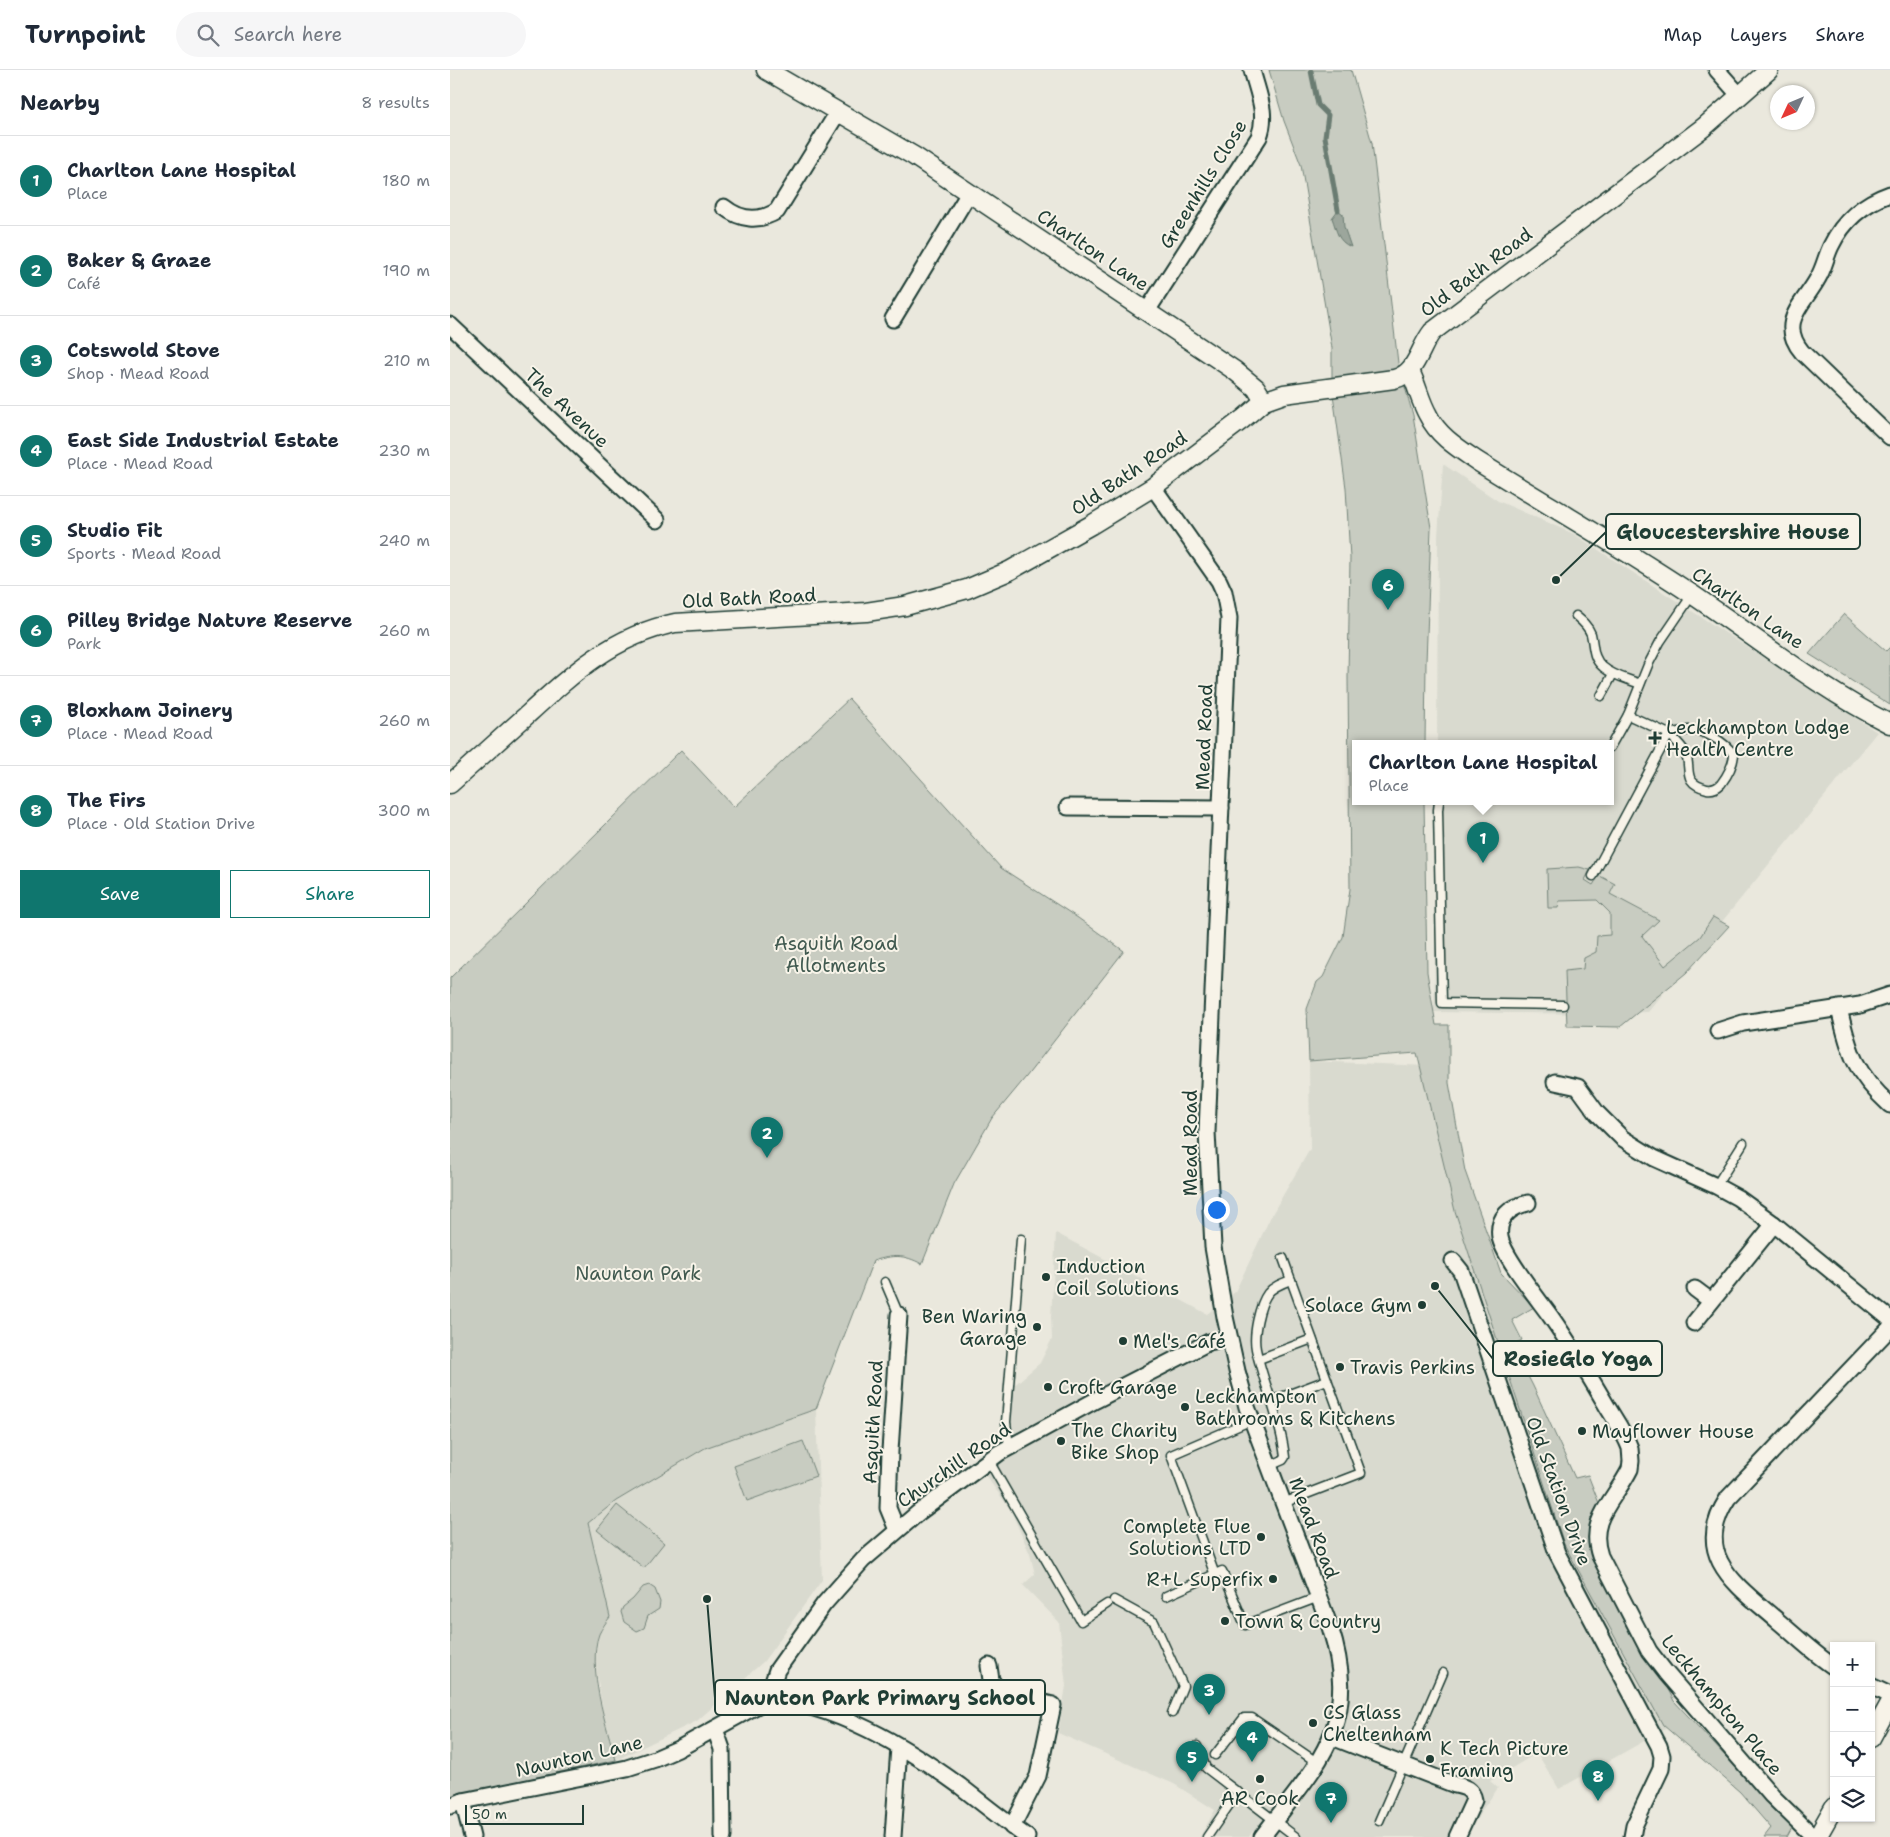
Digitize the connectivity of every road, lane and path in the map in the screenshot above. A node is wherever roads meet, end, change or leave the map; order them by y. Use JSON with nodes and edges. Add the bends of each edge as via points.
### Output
{"nodes":[{"id":1,"x":766,"y":70,"type":"edge"},
{"id":2,"x":1252,"y":70,"type":"edge"},
{"id":3,"x":1717,"y":70,"type":"edge"},
{"id":4,"x":1769,"y":70,"type":"edge"},
{"id":5,"x":1740,"y":96,"type":"junction"},
{"id":6,"x":838,"y":112,"type":"junction"},
{"id":7,"x":969,"y":193,"type":"junction"},
{"id":8,"x":1890,"y":194,"type":"edge"},
{"id":9,"x":724,"y":207,"type":"dead end"},
{"id":10,"x":1147,"y":311,"type":"junction"},
{"id":11,"x":893,"y":318,"type":"dead end"},
{"id":12,"x":450,"y":325,"type":"edge"},
{"id":13,"x":1410,"y":371,"type":"junction"},
{"id":14,"x":1264,"y":400,"type":"junction"},
{"id":15,"x":1890,"y":436,"type":"edge"},
{"id":16,"x":1153,"y":487,"type":"junction"},
{"id":17,"x":657,"y":520,"type":"dead end"},
{"id":18,"x":1692,"y":595,"type":"junction"},
{"id":19,"x":1576,"y":616,"type":"dead end"},
{"id":20,"x":1613,"y":674,"type":"junction"},
{"id":21,"x":1640,"y":684,"type":"junction"},
{"id":22,"x":1601,"y":696,"type":"dead end"},
{"id":23,"x":1628,"y":715,"type":"junction"},
{"id":24,"x":1890,"y":724,"type":"edge"},
{"id":25,"x":1669,"y":734,"type":"junction"},
{"id":26,"x":1614,"y":740,"type":"edge"},
{"id":27,"x":450,"y":784,"type":"edge"},
{"id":28,"x":1439,"y":805,"type":"edge"},
{"id":29,"x":1068,"y":807,"type":"dead end"},
{"id":30,"x":1221,"y":808,"type":"junction"},
{"id":31,"x":1592,"y":876,"type":"dead end"},
{"id":32,"x":1890,"y":995,"type":"edge"},
{"id":33,"x":1563,"y":1005,"type":"dead end"},
{"id":34,"x":1839,"y":1008,"type":"junction"},
{"id":35,"x":1718,"y":1031,"type":"dead end"},
{"id":36,"x":1555,"y":1082,"type":"dead end"},
{"id":37,"x":1890,"y":1105,"type":"edge"},
{"id":38,"x":1743,"y":1143,"type":"dead end"},
{"id":39,"x":1716,"y":1186,"type":"junction"},
{"id":40,"x":1528,"y":1203,"type":"dead end"},
{"id":41,"x":1774,"y":1224,"type":"junction"},
{"id":42,"x":1022,"y":1239,"type":"dead end"},
{"id":43,"x":1284,"y":1258,"type":"dead end"},
{"id":44,"x":1453,"y":1261,"type":"dead end"},
{"id":45,"x":1291,"y":1280,"type":"junction"},
{"id":46,"x":885,"y":1282,"type":"dead end"},
{"id":47,"x":1695,"y":1288,"type":"dead end"},
{"id":48,"x":1712,"y":1301,"type":"junction"},
{"id":49,"x":899,"y":1315,"type":"joint"},
{"id":50,"x":1890,"y":1319,"type":"edge"},
{"id":51,"x":1694,"y":1323,"type":"dead end"},
{"id":52,"x":1890,"y":1328,"type":"edge"},
{"id":53,"x":1229,"y":1338,"type":"junction"},
{"id":54,"x":1312,"y":1339,"type":"junction"},
{"id":55,"x":1258,"y":1359,"type":"junction"},
{"id":56,"x":1327,"y":1380,"type":"junction"},
{"id":57,"x":1271,"y":1401,"type":"junction"},
{"id":58,"x":1252,"y":1420,"type":"junction"},
{"id":59,"x":1009,"y":1448,"type":"junction"},
{"id":60,"x":989,"y":1461,"type":"junction"},
{"id":61,"x":1269,"y":1466,"type":"junction"},
{"id":62,"x":1283,"y":1503,"type":"junction"},
{"id":63,"x":897,"y":1530,"type":"junction"},
{"id":64,"x":1214,"y":1575,"type":"junction"},
{"id":65,"x":1166,"y":1596,"type":"dead end"},
{"id":66,"x":1319,"y":1597,"type":"junction"},
{"id":67,"x":1830,"y":1664,"type":"edge"},
{"id":68,"x":989,"y":1666,"type":"dead end"},
{"id":69,"x":1442,"y":1673,"type":"dead end"},
{"id":70,"x":1873,"y":1687,"type":"edge"},
{"id":71,"x":1890,"y":1695,"type":"edge"},
{"id":72,"x":767,"y":1700,"type":"junction"},
{"id":73,"x":1890,"y":1703,"type":"edge"},
{"id":74,"x":1172,"y":1713,"type":"dead end"},
{"id":75,"x":715,"y":1729,"type":"junction"},
{"id":76,"x":1874,"y":1732,"type":"edge"},
{"id":77,"x":1332,"y":1737,"type":"junction"},
{"id":78,"x":1197,"y":1746,"type":"dead end"},
{"id":79,"x":899,"y":1747,"type":"junction"},
{"id":80,"x":1215,"y":1755,"type":"dead end"},
{"id":81,"x":1318,"y":1763,"type":"junction"},
{"id":82,"x":1404,"y":1765,"type":"junction"},
{"id":83,"x":1238,"y":1792,"type":"junction"},
{"id":84,"x":456,"y":1804,"type":"edge"},
{"id":85,"x":1830,"y":1814,"type":"edge"},
{"id":86,"x":1275,"y":1820,"type":"junction"},
{"id":87,"x":1380,"y":1821,"type":"dead end"},
{"id":88,"x":1012,"y":1827,"type":"junction"},
{"id":89,"x":472,"y":1837,"type":"edge"},
{"id":90,"x":723,"y":1837,"type":"edge"},
{"id":91,"x":893,"y":1837,"type":"edge"},
{"id":92,"x":1027,"y":1837,"type":"edge"},
{"id":93,"x":1207,"y":1837,"type":"edge"},
{"id":94,"x":1262,"y":1837,"type":"edge"},
{"id":95,"x":1296,"y":1837,"type":"edge"},
{"id":96,"x":1457,"y":1837,"type":"edge"},
{"id":97,"x":1632,"y":1837,"type":"edge"},
{"id":98,"x":1816,"y":1837,"type":"edge"}],
"edges":[{"from":1,"to":6,"type":"street","name":"Charlton Lane"},
{"from":2,"to":10,"type":"street","name":"Greenhills Close","via":[[1263,110],[1264,124],[1259,136]]},
{"from":3,"to":5,"type":"street"},
{"from":4,"to":5,"type":"street","name":"Old Bath Road"},
{"from":5,"to":13,"type":"street","name":"Old Bath Road","via":[[1704,127],[1432,332]]},
{"from":6,"to":7,"type":"street","name":"Charlton Lane"},
{"from":6,"to":9,"type":"street","via":[[777,211],[762,218],[746,218]]},
{"from":7,"to":10,"type":"street","name":"Charlton Lane"},
{"from":7,"to":11,"type":"street"},
{"from":8,"to":15,"type":"street","via":[[1858,211],[1840,231],[1791,326],[1794,340],[1802,352]]},
{"from":10,"to":14,"type":"street","name":"Charlton Lane","via":[[1234,370],[1256,388]]},
{"from":12,"to":17,"type":"street","name":"The Avenue"},
{"from":13,"to":14,"type":"street","name":"Old Bath Road","via":[[1399,378],[1284,394]]},
{"from":13,"to":18,"type":"street","name":"Charlton Lane","via":[[1428,416],[1435,428],[1453,445]]},
{"from":14,"to":16,"type":"street","name":"Old Bath Road"},
{"from":16,"to":27,"type":"street","name":"Old Bath Road","via":[[1009,571],[967,589],[905,606],[866,612],[675,623],[631,636],[567,679]]},
{"from":16,"to":30,"type":"street","name":"Mead Road","via":[[1214,573],[1227,605],[1229,630]]},
{"from":18,"to":21,"type":"lane","via":[[1660,642]]},
{"from":18,"to":24,"type":"street","name":"Charlton Lane","via":[[1869,714]]},
{"from":19,"to":20,"type":"lane","via":[[1588,629],[1599,663]]},
{"from":20,"to":21,"type":"lane"},
{"from":20,"to":22,"type":"lane"},
{"from":21,"to":23,"type":"lane"},
{"from":23,"to":25,"type":"lane"},
{"from":23,"to":26,"type":"lane"},
{"from":25,"to":25,"type":"lane","via":[[1697,730],[1729,748],[1734,755],[1732,766],[1720,785],[1710,789],[1692,781],[1686,754]]},
{"from":25,"to":31,"type":"lane"},
{"from":28,"to":33,"type":"lane","via":[[1442,1003]]},
{"from":29,"to":30,"type":"street"},
{"from":30,"to":53,"type":"street","name":"Mead Road","via":[[1208,1141],[1213,1247]]},
{"from":32,"to":34,"type":"street","via":[[1873,1002]]},
{"from":34,"to":35,"type":"street","via":[[1743,1023]]},
{"from":34,"to":37,"type":"street","via":[[1856,1064]]},
{"from":36,"to":39,"type":"street","via":[[1583,1082],[1587,1101],[1608,1125],[1637,1149]]},
{"from":38,"to":39,"type":"lane"},
{"from":39,"to":41,"type":"street"},
{"from":40,"to":98,"type":"street","name":"Leckhampton Place","via":[[1509,1210],[1503,1220],[1500,1238],[1526,1283],[1579,1356],[1630,1448],[1630,1469],[1597,1527],[1596,1542],[1600,1556],[1649,1651],[1772,1796]]},
{"from":41,"to":48,"type":"street"},
{"from":41,"to":50,"type":"street"},
{"from":42,"to":59,"type":"lane","via":[[1006,1422]]},
{"from":43,"to":45,"type":"lane"},
{"from":44,"to":97,"type":"street","name":"Old Station Drive","via":[[1461,1271],[1557,1553],[1659,1746],[1661,1769]]},
{"from":45,"to":54,"type":"lane"},
{"from":45,"to":55,"type":"lane","via":[[1268,1293],[1260,1309],[1255,1347]]},
{"from":46,"to":49,"type":"lane"},
{"from":47,"to":48,"type":"street"},
{"from":48,"to":51,"type":"street"},
{"from":49,"to":63,"type":"street","name":"Asquith Road","via":[[888,1508]]},
{"from":52,"to":67,"type":"street","via":[[1728,1498],[1716,1529],[1717,1552],[1726,1574]]},
{"from":53,"to":58,"type":"street","name":"Mead Road"},
{"from":53,"to":59,"type":"street","name":"Churchill Road","via":[[1209,1342]]},
{"from":54,"to":55,"type":"lane"},
{"from":54,"to":56,"type":"lane"},
{"from":55,"to":57,"type":"lane"},
{"from":56,"to":57,"type":"lane"},
{"from":56,"to":62,"type":"lane","via":[[1361,1473]]},
{"from":57,"to":61,"type":"lane","via":[[1285,1457]]},
{"from":58,"to":61,"type":"street","name":"Mead Road"},
{"from":58,"to":64,"type":"lane","via":[[1171,1456]]},
{"from":59,"to":60,"type":"street","name":"Churchill Road"},
{"from":60,"to":63,"type":"street","name":"Churchill Road"},
{"from":60,"to":74,"type":"lane","via":[[1081,1621],[1111,1602],[1154,1622],[1183,1686]]},
{"from":61,"to":62,"type":"street","name":"Mead Road"},
{"from":62,"to":66,"type":"street","name":"Mead Road"},
{"from":63,"to":72,"type":"street","name":"Churchill Road","via":[[863,1560],[824,1604],[777,1670]]},
{"from":64,"to":65,"type":"lane"},
{"from":64,"to":66,"type":"lane","via":[[1222,1571],[1245,1625]]},
{"from":66,"to":77,"type":"street","name":"Mead Road","via":[[1340,1669],[1339,1708]]},
{"from":68,"to":88,"type":"street","via":[[991,1680],[1000,1693],[1053,1705],[1038,1776]]},
{"from":69,"to":82,"type":"lane"},
{"from":70,"to":71,"type":"street"},
{"from":72,"to":75,"type":"street","name":"Naunton Lane"},
{"from":72,"to":79,"type":"street","via":[[818,1708]]},
{"from":73,"to":76,"type":"street"},
{"from":75,"to":84,"type":"street","name":"Naunton Lane","via":[[678,1749],[627,1768]]},
{"from":75,"to":90,"type":"street","via":[[722,1749]]},
{"from":77,"to":81,"type":"street","name":"Mead Road"},
{"from":77,"to":82,"type":"street"},
{"from":78,"to":83,"type":"lane","via":[[1206,1768]]},
{"from":79,"to":88,"type":"street","via":[[958,1784]]},
{"from":79,"to":91,"type":"street"},
{"from":80,"to":81,"type":"lane","via":[[1244,1718],[1252,1718]]},
{"from":81,"to":86,"type":"street","name":"Mead Road"},
{"from":82,"to":87,"type":"lane"},
{"from":82,"to":96,"type":"street","via":[[1470,1791],[1474,1800]]},
{"from":83,"to":86,"type":"lane"},
{"from":83,"to":93,"type":"lane"},
{"from":84,"to":89,"type":"street"},
{"from":85,"to":98,"type":"street"},
{"from":86,"to":94,"type":"street","name":"Mead Road"},
{"from":86,"to":95,"type":"lane"},
{"from":88,"to":92,"type":"street"}]}
